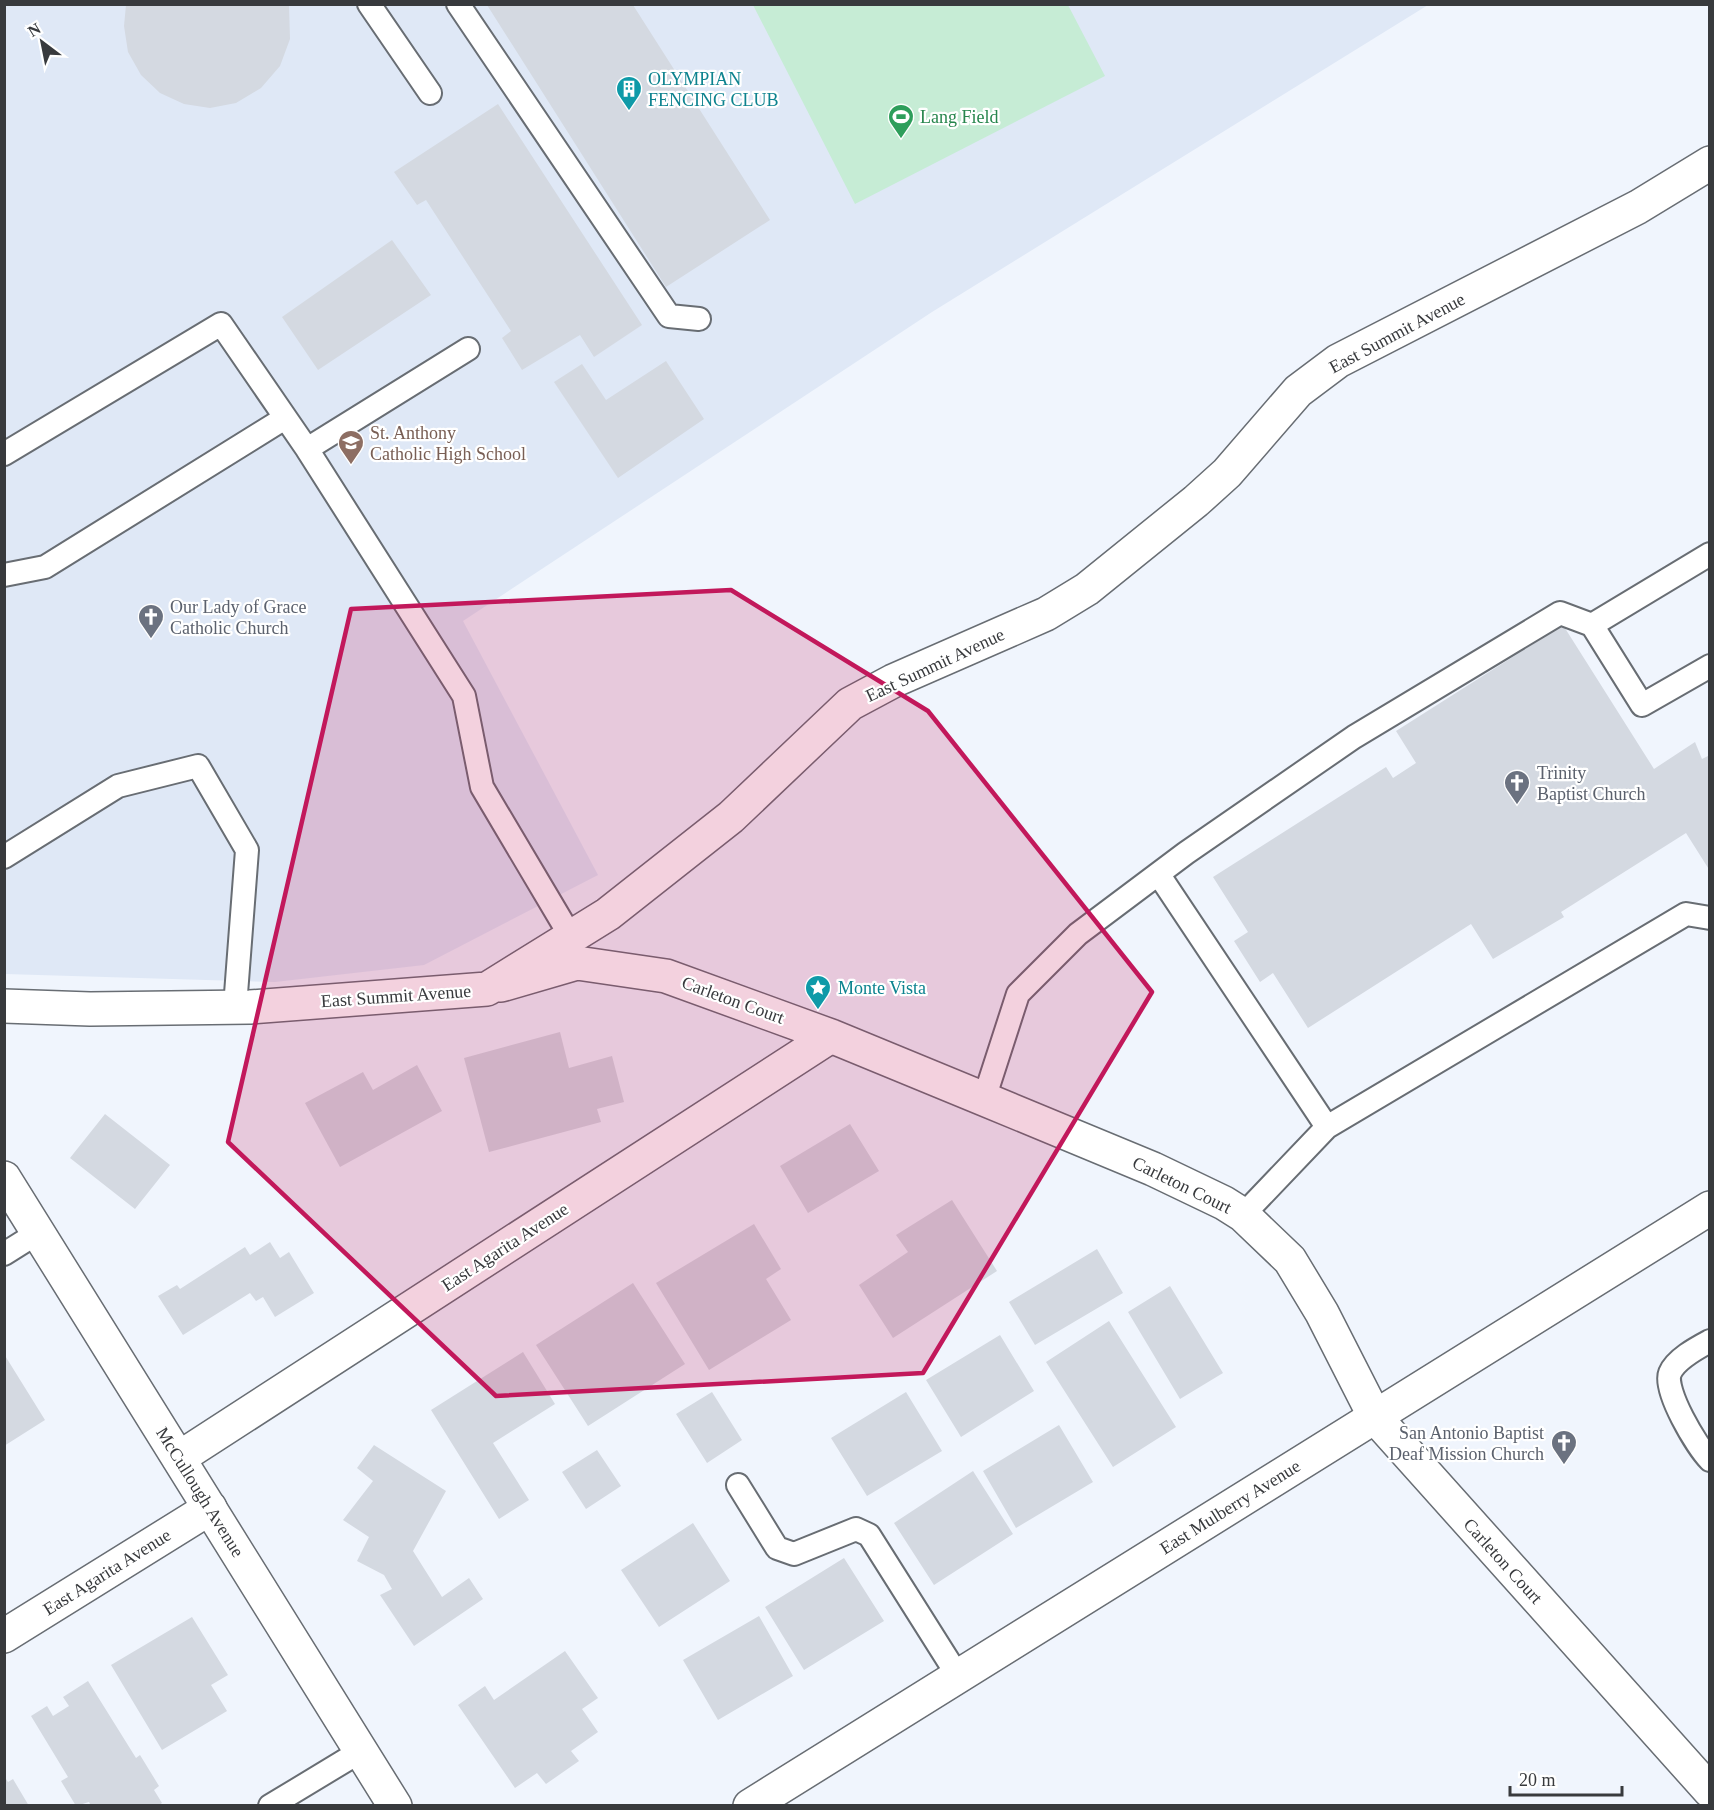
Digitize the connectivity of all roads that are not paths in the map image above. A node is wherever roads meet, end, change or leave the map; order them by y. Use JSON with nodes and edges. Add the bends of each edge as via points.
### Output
{"nodes":[{"id":1,"x":369,"y":4,"type":"edge"},
{"id":2,"x":458,"y":4,"type":"edge"},
{"id":3,"x":430,"y":93,"type":"dead end"},
{"id":4,"x":1710,"y":163,"type":"edge"},
{"id":5,"x":699,"y":320,"type":"dead end"},
{"id":6,"x":468,"y":349,"type":"dead end"},
{"id":7,"x":285,"y":417,"type":"junction"},
{"id":8,"x":307,"y":449,"type":"junction"},
{"id":9,"x":4,"y":454,"type":"edge"},
{"id":10,"x":1710,"y":554,"type":"edge"},
{"id":11,"x":4,"y":575,"type":"edge"},
{"id":12,"x":1592,"y":625,"type":"junction"},
{"id":13,"x":1710,"y":666,"type":"edge"},
{"id":14,"x":4,"y":857,"type":"edge"},
{"id":15,"x":1159,"y":875,"type":"junction"},
{"id":16,"x":1710,"y":918,"type":"edge"},
{"id":17,"x":571,"y":937,"type":"junction"},
{"id":18,"x":487,"y":989,"type":"junction"},
{"id":19,"x":4,"y":1006,"type":"edge"},
{"id":20,"x":235,"y":1007,"type":"junction"},
{"id":21,"x":831,"y":1036,"type":"junction"},
{"id":22,"x":984,"y":1099,"type":"junction"},
{"id":23,"x":1327,"y":1127,"type":"junction"},
{"id":24,"x":4,"y":1178,"type":"edge"},
{"id":25,"x":1710,"y":1208,"type":"edge"},
{"id":26,"x":1243,"y":1215,"type":"junction"},
{"id":27,"x":39,"y":1232,"type":"junction"},
{"id":28,"x":4,"y":1254,"type":"edge"},
{"id":29,"x":1710,"y":1341,"type":"edge"},
{"id":30,"x":1375,"y":1417,"type":"junction"},
{"id":31,"x":179,"y":1458,"type":"junction"},
{"id":32,"x":1710,"y":1460,"type":"edge"},
{"id":33,"x":738,"y":1485,"type":"dead end"},
{"id":34,"x":210,"y":1508,"type":"junction"},
{"id":35,"x":4,"y":1636,"type":"edge"},
{"id":36,"x":958,"y":1676,"type":"junction"},
{"id":37,"x":361,"y":1750,"type":"junction"},
{"id":38,"x":1710,"y":1791,"type":"edge"},
{"id":39,"x":270,"y":1806,"type":"edge"},
{"id":40,"x":395,"y":1806,"type":"edge"},
{"id":41,"x":750,"y":1806,"type":"edge"}],
"edges":[{"from":1,"to":3,"type":"lane"},
{"from":2,"to":5,"type":"lane","via":[[669,316]]},
{"from":4,"to":17,"type":"street","name":"East Summit Avenue","via":[[1638,207],[1338,361],[1298,391],[1227,473],[1087,589],[1046,614],[850,704],[731,817],[608,914]]},
{"from":6,"to":8,"type":"lane"},
{"from":7,"to":8,"type":"lane"},
{"from":7,"to":9,"type":"lane","via":[[221,324]]},
{"from":7,"to":11,"type":"lane","via":[[45,567]]},
{"from":8,"to":17,"type":"lane","via":[[464,696],[482,787]]},
{"from":10,"to":12,"type":"lane"},
{"from":12,"to":13,"type":"lane","via":[[1642,705]]},
{"from":12,"to":15,"type":"lane","via":[[1560,613],[1354,737]]},
{"from":14,"to":20,"type":"lane","via":[[118,786],[198,766],[247,850]]},
{"from":15,"to":22,"type":"lane","via":[[1078,934],[1018,994]]},
{"from":15,"to":23,"type":"lane"},
{"from":16,"to":23,"type":"lane","via":[[1686,914]]},
{"from":17,"to":18,"type":"street","name":"East Summit Avenue"},
{"from":18,"to":20,"type":"street","name":"East Summit Avenue"},
{"from":18,"to":21,"type":"street","name":"Carleton Court","via":[[577,963],[666,975]]},
{"from":19,"to":20,"type":"street","name":"East Summit Avenue"},
{"from":21,"to":22,"type":"street","name":"Carleton Court"},
{"from":21,"to":31,"type":"street","name":"East Agarita Avenue"},
{"from":22,"to":26,"type":"street","name":"Carleton Court","via":[[1153,1169]]},
{"from":23,"to":26,"type":"lane"},
{"from":24,"to":27,"type":"street","name":"McCullough Avenue"},
{"from":25,"to":30,"type":"street","name":"East Mulberry Avenue"},
{"from":26,"to":30,"type":"street","name":"Carleton Court","via":[[1290,1260]]},
{"from":27,"to":28,"type":"lane"},
{"from":27,"to":31,"type":"street","name":"McCullough Avenue"},
{"from":29,"to":32,"type":"lane","via":[[1692,1351],[1668,1376],[1675,1403]]},
{"from":30,"to":36,"type":"street","name":"East Mulberry Avenue"},
{"from":30,"to":38,"type":"street","name":"Carleton Court"},
{"from":31,"to":34,"type":"street","name":"McCullough Avenue"},
{"from":33,"to":36,"type":"lane","via":[[777,1548],[794,1554],[856,1529],[869,1535]]},
{"from":34,"to":35,"type":"street","name":"East Agarita Avenue"},
{"from":34,"to":37,"type":"street","name":"McCullough Avenue"},
{"from":36,"to":41,"type":"street","name":"East Mulberry Avenue"},
{"from":37,"to":39,"type":"lane"},
{"from":37,"to":40,"type":"street","name":"McCullough Avenue"}]}
